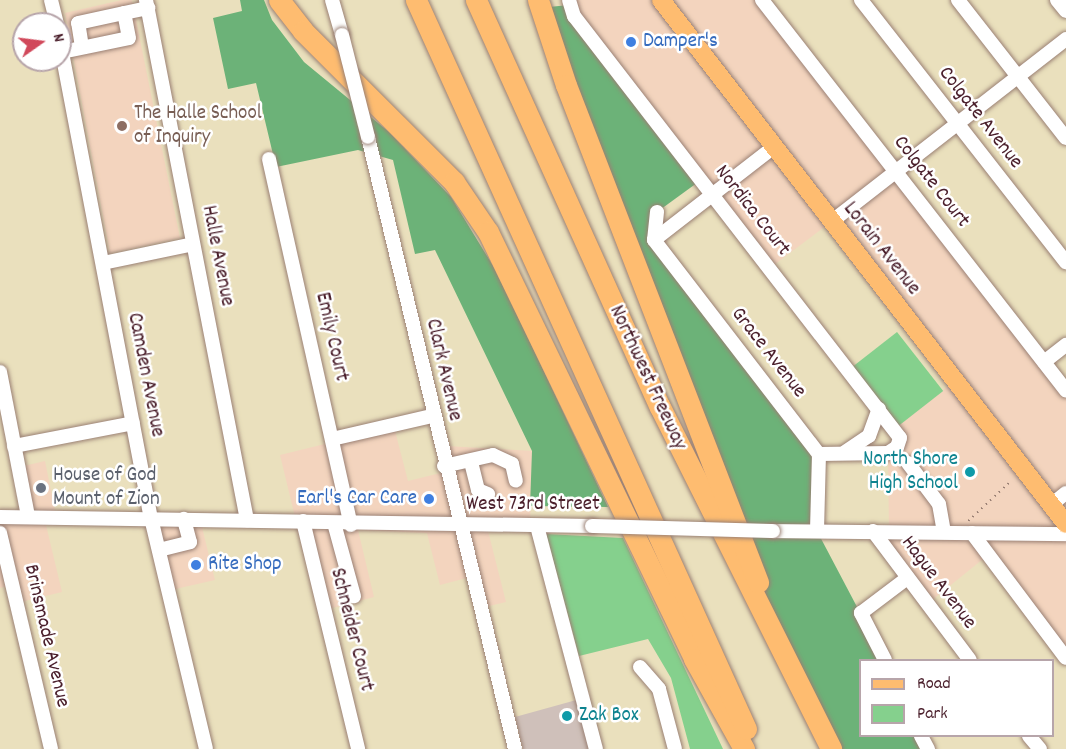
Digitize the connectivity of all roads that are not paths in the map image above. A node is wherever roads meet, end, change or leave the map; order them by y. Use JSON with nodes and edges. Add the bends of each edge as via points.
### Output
{"nodes":[{"id":1,"x":279,"y":0,"type":"edge"},
{"id":2,"x":332,"y":0,"type":"edge"},
{"id":3,"x":416,"y":0,"type":"edge"},
{"id":4,"x":476,"y":0,"type":"edge"},
{"id":5,"x":538,"y":0,"type":"edge"},
{"id":6,"x":569,"y":0,"type":"edge"},
{"id":7,"x":662,"y":0,"type":"edge"},
{"id":8,"x":762,"y":0,"type":"edge"},
{"id":9,"x":861,"y":0,"type":"edge"},
{"id":10,"x":958,"y":0,"type":"edge"},
{"id":11,"x":1057,"y":0,"type":"edge"},
{"id":12,"x":147,"y":4,"type":"edge"},
{"id":13,"x":1066,"y":11,"type":"edge"},
{"id":14,"x":124,"y":13,"type":"junction"},
{"id":15,"x":1066,"y":39,"type":"edge"},
{"id":16,"x":72,"y":47,"type":"edge"},
{"id":17,"x":82,"y":47,"type":"junction"},
{"id":18,"x":66,"y":72,"type":"edge"},
{"id":19,"x":1017,"y":76,"type":"junction"},
{"id":20,"x":958,"y":123,"type":"junction"},
{"id":21,"x":1066,"y":138,"type":"edge"},
{"id":22,"x":774,"y":147,"type":"junction"},
{"id":23,"x":269,"y":159,"type":"dead end"},
{"id":24,"x":896,"y":172,"type":"junction"},
{"id":25,"x":712,"y":194,"type":"junction"},
{"id":26,"x":657,"y":212,"type":"dead end"},
{"id":27,"x":831,"y":222,"type":"junction"},
{"id":28,"x":654,"y":240,"type":"junction"},
{"id":29,"x":193,"y":244,"type":"junction"},
{"id":30,"x":1066,"y":262,"type":"edge"},
{"id":31,"x":102,"y":264,"type":"junction"},
{"id":32,"x":1066,"y":345,"type":"edge"},
{"id":33,"x":1044,"y":362,"type":"junction"},
{"id":34,"x":0,"y":372,"type":"edge"},
{"id":35,"x":1066,"y":391,"type":"edge"},
{"id":36,"x":879,"y":409,"type":"junction"},
{"id":37,"x":432,"y":416,"type":"junction"},
{"id":38,"x":133,"y":423,"type":"junction"},
{"id":39,"x":332,"y":439,"type":"junction"},
{"id":40,"x":14,"y":446,"type":"junction"},
{"id":41,"x":826,"y":454,"type":"junction"},
{"id":42,"x":471,"y":462,"type":"junction"},
{"id":43,"x":908,"y":463,"type":"dead end"},
{"id":44,"x":444,"y":466,"type":"junction"},
{"id":45,"x":516,"y":481,"type":"dead end"},
{"id":46,"x":488,"y":494,"type":"dead end"},
{"id":47,"x":1062,"y":496,"type":"edge"},
{"id":48,"x":28,"y":516,"type":"junction"},
{"id":49,"x":0,"y":517,"type":"edge"},
{"id":50,"x":151,"y":518,"type":"junction"},
{"id":51,"x":184,"y":519,"type":"junction"},
{"id":52,"x":247,"y":520,"type":"junction"},
{"id":53,"x":303,"y":521,"type":"junction"},
{"id":54,"x":334,"y":524,"type":"junction"},
{"id":55,"x":1066,"y":524,"type":"edge"},
{"id":56,"x":351,"y":525,"type":"junction"},
{"id":57,"x":459,"y":526,"type":"junction"},
{"id":58,"x":537,"y":526,"type":"junction"},
{"id":59,"x":969,"y":528,"type":"junction"},
{"id":60,"x":817,"y":531,"type":"junction"},
{"id":61,"x":873,"y":531,"type":"junction"},
{"id":62,"x":945,"y":532,"type":"junction"},
{"id":63,"x":0,"y":533,"type":"edge"},
{"id":64,"x":1066,"y":534,"type":"edge"},
{"id":65,"x":159,"y":550,"type":"junction"},
{"id":66,"x":4,"y":566,"type":"edge"},
{"id":67,"x":906,"y":579,"type":"junction"},
{"id":68,"x":354,"y":596,"type":"dead end"},
{"id":69,"x":1066,"y":658,"type":"edge"},
{"id":70,"x":884,"y":659,"type":"edge"},
{"id":71,"x":969,"y":659,"type":"edge"},
{"id":72,"x":785,"y":662,"type":"junction"},
{"id":73,"x":640,"y":667,"type":"dead end"},
{"id":74,"x":1031,"y":737,"type":"edge"},
{"id":75,"x":51,"y":749,"type":"edge"},
{"id":76,"x":206,"y":749,"type":"edge"},
{"id":77,"x":358,"y":749,"type":"edge"},
{"id":78,"x":515,"y":749,"type":"edge"},
{"id":79,"x":596,"y":749,"type":"edge"},
{"id":80,"x":675,"y":749,"type":"edge"},
{"id":81,"x":744,"y":749,"type":"edge"},
{"id":82,"x":755,"y":749,"type":"edge"},
{"id":83,"x":831,"y":749,"type":"edge"},
{"id":84,"x":1040,"y":749,"type":"edge"}],
"edges":[{"from":1,"to":81,"type":"highway","via":[[303,31],[446,174],[488,232],[694,659]]},
{"from":2,"to":37,"type":"street","name":"Clark Avenue","bridge":true},
{"from":3,"to":82,"type":"highway"},
{"from":4,"to":72,"type":"highway","name":"Northwest Freeway","via":[[660,407]]},
{"from":5,"to":72,"type":"highway","via":[[562,75],[747,550]]},
{"from":6,"to":25,"type":"street","name":"Nordica Court","via":[[573,16]]},
{"from":7,"to":22,"type":"main road","name":"Lorain Avenue"},
{"from":8,"to":24,"type":"street","name":"Colgate Court"},
{"from":9,"to":20,"type":"street","name":"Colgate Avenue"},
{"from":10,"to":19,"type":"street"},
{"from":11,"to":13,"type":"street"},
{"from":12,"to":14,"type":"street"},
{"from":12,"to":29,"type":"street","name":"Halle Avenue"},
{"from":14,"to":17,"type":"street","via":[[78,23]]},
{"from":14,"to":17,"type":"street","via":[[129,38]]},
{"from":15,"to":19,"type":"street"},
{"from":16,"to":17,"type":"street"},
{"from":18,"to":31,"type":"street","name":"Camden Avenue"},
{"from":19,"to":20,"type":"street"},
{"from":19,"to":21,"type":"street"},
{"from":20,"to":24,"type":"street"},
{"from":20,"to":30,"type":"street","name":"Colgate Avenue"},
{"from":22,"to":25,"type":"street"},
{"from":22,"to":27,"type":"main road","name":"Lorain Avenue"},
{"from":23,"to":39,"type":"street","name":"Emily Court"},
{"from":24,"to":27,"type":"street"},
{"from":24,"to":33,"type":"street","name":"Colgate Court"},
{"from":25,"to":28,"type":"street"},
{"from":25,"to":36,"type":"street","name":"Nordica Court"},
{"from":26,"to":28,"type":"street"},
{"from":27,"to":47,"type":"main road","name":"Lorain Avenue"},
{"from":28,"to":41,"type":"street","name":"Grace Avenue"},
{"from":29,"to":31,"type":"street"},
{"from":29,"to":52,"type":"street","name":"Halle Avenue"},
{"from":31,"to":38,"type":"street","name":"Camden Avenue"},
{"from":32,"to":33,"type":"street"},
{"from":33,"to":35,"type":"street","name":"Colgate Court"},
{"from":34,"to":40,"type":"street"},
{"from":36,"to":41,"type":"street","via":[[869,436],[854,448]]},
{"from":36,"to":41,"type":"street","name":"Nordica Court","via":[[899,435],[897,447],[888,453]]},
{"from":37,"to":39,"type":"street"},
{"from":37,"to":44,"type":"street","name":"Clark Avenue"},
{"from":38,"to":40,"type":"street"},
{"from":38,"to":50,"type":"street","name":"Camden Avenue"},
{"from":39,"to":56,"type":"street","name":"Emily Court"},
{"from":40,"to":48,"type":"street"},
{"from":41,"to":60,"type":"street"},
{"from":42,"to":44,"type":"street"},
{"from":42,"to":45,"type":"street","via":[[493,455],[512,464]]},
{"from":42,"to":46,"type":"street","via":[[478,490]]},
{"from":43,"to":62,"type":"street","via":[[939,504]]},
{"from":44,"to":57,"type":"street","name":"Clark Avenue"},
{"from":47,"to":55,"type":"main road","name":"Lorain Avenue"},
{"from":48,"to":49,"type":"street","name":"West 73rd Street"},
{"from":48,"to":50,"type":"street","name":"West 73rd Street"},
{"from":50,"to":51,"type":"street","name":"West 73rd Street"},
{"from":50,"to":65,"type":"street","name":"Camden Avenue"},
{"from":51,"to":52,"type":"street","name":"West 73rd Street"},
{"from":51,"to":65,"type":"street","via":[[190,542]]},
{"from":52,"to":53,"type":"street","name":"West 73rd Street"},
{"from":53,"to":54,"type":"street","name":"West 73rd Street"},
{"from":53,"to":77,"type":"street","name":"Schneider Court"},
{"from":54,"to":56,"type":"street","name":"West 73rd Street"},
{"from":54,"to":68,"type":"street"},
{"from":56,"to":57,"type":"street","name":"West 73rd Street"},
{"from":57,"to":58,"type":"street","name":"West 73rd Street"},
{"from":57,"to":78,"type":"street","name":"Clark Avenue"},
{"from":58,"to":60,"type":"street","name":"West 73rd Street","bridge":true},
{"from":58,"to":79,"type":"street"},
{"from":59,"to":62,"type":"street","name":"West 73rd Street"},
{"from":59,"to":64,"type":"street","name":"West 73rd Street"},
{"from":59,"to":69,"type":"street"},
{"from":60,"to":61,"type":"street","name":"West 73rd Street"},
{"from":61,"to":62,"type":"street","name":"West 73rd Street"},
{"from":61,"to":67,"type":"street","name":"Hague Avenue"},
{"from":63,"to":66,"type":"street","name":"Brinsmade Avenue"},
{"from":65,"to":76,"type":"street","name":"Camden Avenue"},
{"from":66,"to":75,"type":"street","name":"Brinsmade Avenue"},
{"from":67,"to":70,"type":"street","via":[[861,613]]},
{"from":67,"to":71,"type":"street","name":"Hague Avenue"},
{"from":72,"to":83,"type":"highway","name":"Northwest Freeway"},
{"from":73,"to":80,"type":"street","via":[[659,689]]},
{"from":74,"to":84,"type":"street"}]}
